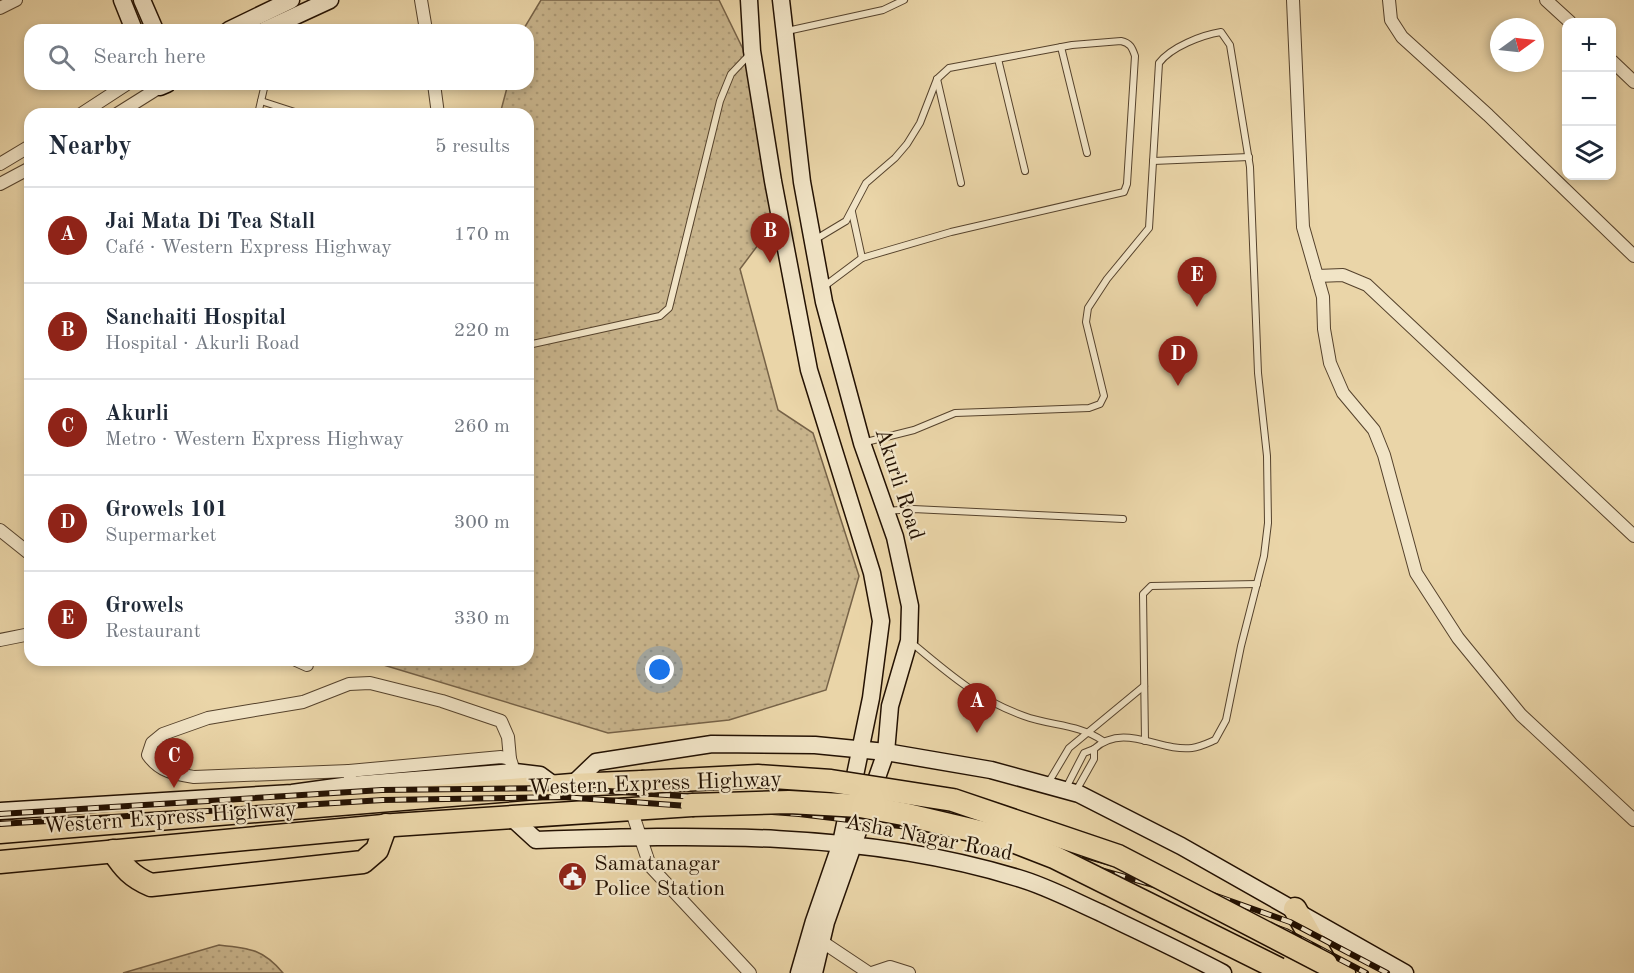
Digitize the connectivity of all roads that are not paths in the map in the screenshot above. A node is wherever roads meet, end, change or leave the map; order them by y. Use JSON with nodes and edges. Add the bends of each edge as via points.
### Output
{"nodes":[{"id":1,"x":16,"y":0,"type":"edge"},
{"id":2,"x":122,"y":0,"type":"edge"},
{"id":3,"x":142,"y":0,"type":"edge"},
{"id":4,"x":291,"y":0,"type":"edge"},
{"id":5,"x":330,"y":0,"type":"edge"},
{"id":6,"x":421,"y":0,"type":"edge"},
{"id":7,"x":749,"y":0,"type":"edge"},
{"id":8,"x":781,"y":0,"type":"edge"},
{"id":9,"x":904,"y":0,"type":"edge"},
{"id":10,"x":1293,"y":0,"type":"edge"},
{"id":11,"x":1389,"y":0,"type":"edge"},
{"id":12,"x":1546,"y":0,"type":"edge"},
{"id":13,"x":0,"y":8,"type":"edge"},
{"id":14,"x":1566,"y":18,"type":"edge"},
{"id":15,"x":132,"y":24,"type":"edge"},
{"id":16,"x":152,"y":24,"type":"edge"},
{"id":17,"x":241,"y":24,"type":"edge"},
{"id":18,"x":280,"y":24,"type":"edge"},
{"id":19,"x":425,"y":24,"type":"edge"},
{"id":20,"x":784,"y":32,"type":"junction"},
{"id":21,"x":1061,"y":47,"type":"junction"},
{"id":22,"x":752,"y":51,"type":"junction"},
{"id":23,"x":998,"y":58,"type":"junction"},
{"id":24,"x":1616,"y":66,"type":"edge"},
{"id":25,"x":937,"y":79,"type":"junction"},
{"id":26,"x":1634,"y":82,"type":"edge"},
{"id":27,"x":118,"y":90,"type":"edge"},
{"id":28,"x":154,"y":90,"type":"edge"},
{"id":29,"x":264,"y":90,"type":"edge"},
{"id":30,"x":435,"y":90,"type":"edge"},
{"id":31,"x":261,"y":100,"type":"junction"},
{"id":32,"x":90,"y":108,"type":"edge"},
{"id":33,"x":126,"y":108,"type":"edge"},
{"id":34,"x":259,"y":108,"type":"edge"},
{"id":35,"x":284,"y":108,"type":"edge"},
{"id":36,"x":437,"y":108,"type":"edge"},
{"id":37,"x":24,"y":150,"type":"edge"},
{"id":38,"x":1087,"y":153,"type":"dead end"},
{"id":39,"x":1249,"y":157,"type":"junction"},
{"id":40,"x":1154,"y":162,"type":"junction"},
{"id":41,"x":3,"y":163,"type":"edge"},
{"id":42,"x":24,"y":171,"type":"edge"},
{"id":43,"x":1026,"y":171,"type":"dead end"},
{"id":44,"x":961,"y":183,"type":"dead end"},
{"id":45,"x":0,"y":184,"type":"edge"},
{"id":46,"x":852,"y":212,"type":"junction"},
{"id":47,"x":813,"y":241,"type":"junction"},
{"id":48,"x":1634,"y":256,"type":"edge"},
{"id":49,"x":862,"y":258,"type":"junction"},
{"id":50,"x":1317,"y":276,"type":"junction"},
{"id":51,"x":821,"y":289,"type":"junction"},
{"id":52,"x":534,"y":344,"type":"edge"},
{"id":53,"x":861,"y":443,"type":"junction"},
{"id":54,"x":886,"y":511,"type":"junction"},
{"id":55,"x":1123,"y":519,"type":"dead end"},
{"id":56,"x":0,"y":530,"type":"edge"},
{"id":57,"x":1634,"y":536,"type":"edge"},
{"id":58,"x":24,"y":549,"type":"edge"},
{"id":59,"x":1257,"y":584,"type":"junction"},
{"id":60,"x":24,"y":635,"type":"edge"},
{"id":61,"x":0,"y":640,"type":"edge"},
{"id":62,"x":909,"y":641,"type":"junction"},
{"id":63,"x":1144,"y":686,"type":"junction"},
{"id":64,"x":1088,"y":730,"type":"junction"},
{"id":65,"x":1103,"y":741,"type":"junction"},
{"id":66,"x":1145,"y":741,"type":"junction"},
{"id":67,"x":858,"y":749,"type":"junction"},
{"id":68,"x":1094,"y":749,"type":"junction"},
{"id":69,"x":886,"y":752,"type":"junction"},
{"id":70,"x":515,"y":774,"type":"junction"},
{"id":71,"x":350,"y":778,"type":"junction"},
{"id":72,"x":1047,"y":785,"type":"junction"},
{"id":73,"x":563,"y":786,"type":"junction"},
{"id":74,"x":1070,"y":792,"type":"junction"},
{"id":75,"x":631,"y":809,"type":"junction"},
{"id":76,"x":0,"y":811,"type":"edge"},
{"id":77,"x":512,"y":818,"type":"junction"},
{"id":78,"x":1634,"y":820,"type":"edge"},
{"id":79,"x":386,"y":825,"type":"junction"},
{"id":80,"x":0,"y":832,"type":"edge"},
{"id":81,"x":270,"y":837,"type":"junction"},
{"id":82,"x":641,"y":837,"type":"junction"},
{"id":83,"x":848,"y":844,"type":"junction"},
{"id":84,"x":113,"y":851,"type":"junction"},
{"id":85,"x":0,"y":862,"type":"edge"},
{"id":86,"x":272,"y":872,"type":"junction"},
{"id":87,"x":1295,"y":909,"type":"junction"},
{"id":88,"x":821,"y":941,"type":"junction"},
{"id":89,"x":1335,"y":969,"type":"edge"},
{"id":90,"x":750,"y":973,"type":"edge"},
{"id":91,"x":799,"y":973,"type":"edge"},
{"id":92,"x":814,"y":973,"type":"edge"},
{"id":93,"x":870,"y":973,"type":"edge"},
{"id":94,"x":909,"y":973,"type":"edge"},
{"id":95,"x":1223,"y":973,"type":"edge"},
{"id":96,"x":1287,"y":973,"type":"edge"},
{"id":97,"x":1405,"y":973,"type":"edge"}],
"edges":[{"from":1,"to":13,"type":"street"},
{"from":2,"to":15,"type":"street"},
{"from":3,"to":16,"type":"street"},
{"from":4,"to":17,"type":"street"},
{"from":5,"to":18,"type":"street"},
{"from":6,"to":19,"type":"street"},
{"from":7,"to":22,"type":"street","name":"Akurli Road"},
{"from":8,"to":20,"type":"street","name":"Akurli Road"},
{"from":9,"to":20,"type":"lane","via":[[883,10]]},
{"from":10,"to":50,"type":"street","via":[[1303,227]]},
{"from":11,"to":48,"type":"street","via":[[1391,20],[1402,37]]},
{"from":12,"to":14,"type":"street"},
{"from":20,"to":47,"type":"street","name":"Akurli Road"},
{"from":21,"to":23,"type":"lane"},
{"from":21,"to":38,"type":"lane"},
{"from":21,"to":49,"type":"lane","via":[[1121,41],[1133,48],[1124,192],[951,232]]},
{"from":22,"to":52,"type":"lane","via":[[731,74],[720,101],[669,308],[660,316]]},
{"from":22,"to":67,"type":"street","name":"Akurli Road","via":[[772,180],[809,370],[872,573],[881,621],[871,698]]},
{"from":23,"to":25,"type":"lane","via":[[949,68]]},
{"from":23,"to":43,"type":"lane"},
{"from":24,"to":26,"type":"street"},
{"from":25,"to":44,"type":"lane"},
{"from":25,"to":46,"type":"lane","via":[[920,123],[895,158],[866,183]]},
{"from":27,"to":32,"type":"street"},
{"from":28,"to":33,"type":"street"},
{"from":29,"to":31,"type":"lane"},
{"from":30,"to":36,"type":"street"},
{"from":31,"to":34,"type":"lane"},
{"from":31,"to":35,"type":"lane"},
{"from":37,"to":41,"type":"street"},
{"from":39,"to":40,"type":"lane"},
{"from":39,"to":40,"type":"lane","via":[[1230,45],[1221,32],[1165,55],[1159,63]]},
{"from":39,"to":59,"type":"lane","via":[[1258,373],[1267,456],[1268,523]]},
{"from":40,"to":53,"type":"lane","via":[[1149,228],[1088,308],[1086,322],[1104,396],[1100,404],[1089,408],[956,413],[914,430]]},
{"from":42,"to":45,"type":"street"},
{"from":46,"to":47,"type":"lane","via":[[846,221]]},
{"from":46,"to":49,"type":"lane"},
{"from":47,"to":51,"type":"street","name":"Akurli Road"},
{"from":49,"to":51,"type":"lane"},
{"from":50,"to":57,"type":"street","via":[[1343,275],[1367,285]]},
{"from":50,"to":78,"type":"street","via":[[1330,363],[1343,393],[1374,430],[1416,573],[1458,638],[1521,715]]},
{"from":51,"to":53,"type":"street","name":"Akurli Road"},
{"from":53,"to":54,"type":"street","name":"Akurli Road"},
{"from":54,"to":55,"type":"lane"},
{"from":54,"to":62,"type":"street","name":"Akurli Road","via":[[910,606]]},
{"from":56,"to":58,"type":"street"},
{"from":59,"to":63,"type":"lane","via":[[1146,589]]},
{"from":59,"to":66,"type":"lane","via":[[1226,720],[1215,740],[1192,748]]},
{"from":60,"to":61,"type":"street"},
{"from":62,"to":64,"type":"lane","via":[[969,690],[1025,716]]},
{"from":62,"to":69,"type":"street","name":"Akurli Road","via":[[890,706]]},
{"from":63,"to":64,"type":"lane"},
{"from":63,"to":66,"type":"lane"},
{"from":64,"to":65,"type":"lane"},
{"from":64,"to":72,"type":"lane","via":[[1069,748]]},
{"from":65,"to":66,"type":"lane","via":[[1128,737]]},
{"from":65,"to":68,"type":"lane"},
{"from":67,"to":69,"type":"street"},
{"from":67,"to":73,"type":"street","via":[[712,744],[596,762]]},
{"from":67,"to":83,"type":"street","name":"Akurli Road"},
{"from":68,"to":74,"type":"lane","via":[[1094,759]]},
{"from":68,"to":74,"type":"lane","via":[[1084,753]]},
{"from":69,"to":72,"type":"street","via":[[991,770]]},
{"from":69,"to":83,"type":"street","name":"Akurli Road"},
{"from":70,"to":71,"type":"street"},
{"from":70,"to":71,"type":"street","via":[[501,721],[370,683],[350,684],[303,702],[208,718],[163,734],[152,743],[148,755],[169,773],[194,777]]},
{"from":70,"to":73,"type":"highway","name":"Western Express Highway"},
{"from":70,"to":80,"type":"highway","name":"Western Express Highway"},
{"from":71,"to":76,"type":"street","via":[[292,793]]},
{"from":72,"to":74,"type":"street"},
{"from":73,"to":89,"type":"highway","name":"Western Express Highway","bridge":true,"via":[[758,776],[831,781],[953,800],[1118,856]]},
{"from":74,"to":87,"type":"street","via":[[1181,846]]},
{"from":75,"to":77,"type":"highway","name":"Western Express Highway"},
{"from":75,"to":82,"type":"street"},
{"from":75,"to":96,"type":"highway","name":"Western Express Highway","bridge":true,"via":[[789,802],[860,806],[1005,838],[1054,857]]},
{"from":77,"to":79,"type":"highway","name":"Western Express Highway"},
{"from":77,"to":82,"type":"street","name":"Asha Nagar Road","via":[[536,840]]},
{"from":79,"to":81,"type":"highway","name":"Western Express Highway"},
{"from":79,"to":86,"type":"highway","via":[[377,850],[363,862]]},
{"from":81,"to":84,"type":"highway","name":"Western Express Highway"},
{"from":81,"to":86,"type":"highway"},
{"from":82,"to":83,"type":"street","name":"Asha Nagar Road"},
{"from":82,"to":90,"type":"street","via":[[650,866]]},
{"from":83,"to":88,"type":"street","name":"Akurli Road"},
{"from":83,"to":91,"type":"street","name":"Akurli Road","via":[[813,921]]},
{"from":83,"to":95,"type":"street","name":"Asha Nagar Road","via":[[958,862],[1020,878]]},
{"from":84,"to":85,"type":"highway","name":"Western Express Highway"},
{"from":84,"to":86,"type":"highway","via":[[124,869],[151,885]]},
{"from":87,"to":89,"type":"highway"},
{"from":87,"to":97,"type":"street"},
{"from":88,"to":92,"type":"street","name":"Akurli Road"},
{"from":88,"to":93,"type":"street"},
{"from":93,"to":94,"type":"street","via":[[890,967]]}]}
